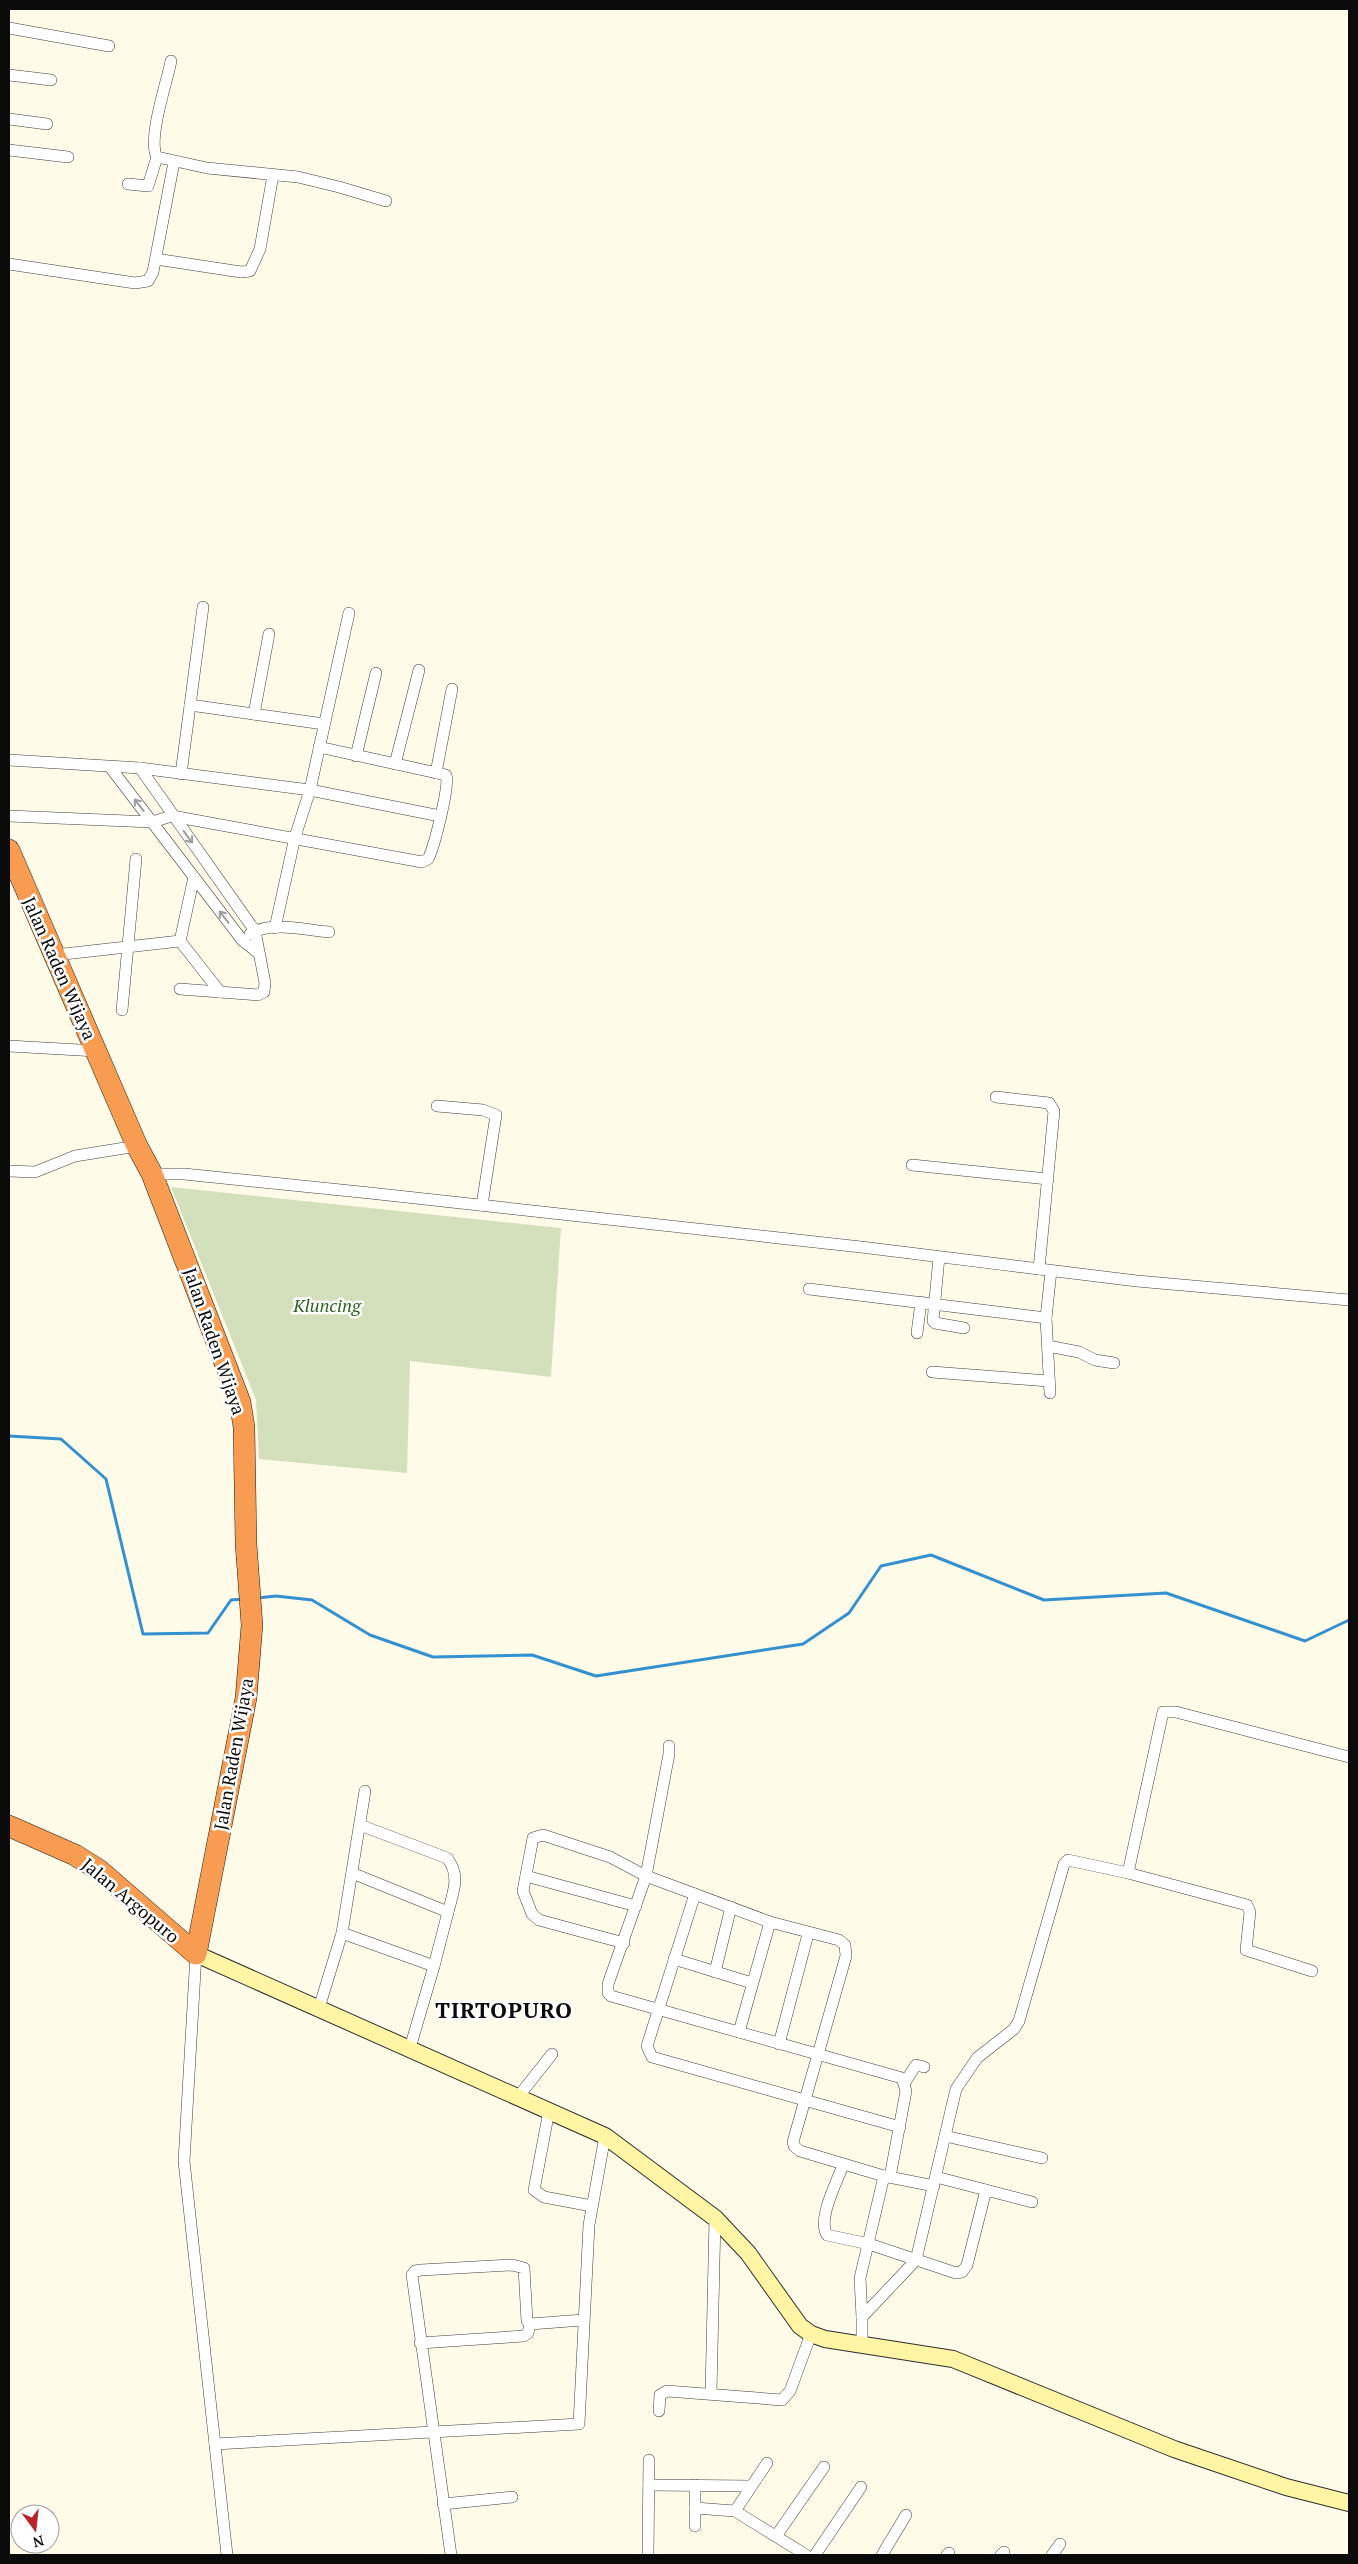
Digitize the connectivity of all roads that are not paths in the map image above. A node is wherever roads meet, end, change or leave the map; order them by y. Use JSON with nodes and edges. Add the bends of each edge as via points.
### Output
{"nodes":[{"id":1,"x":9,"y":28,"type":"edge"},
{"id":2,"x":109,"y":46,"type":"dead end"},
{"id":3,"x":171,"y":62,"type":"dead end"},
{"id":4,"x":9,"y":75,"type":"edge"},
{"id":5,"x":51,"y":80,"type":"dead end"},
{"id":6,"x":9,"y":119,"type":"edge"},
{"id":7,"x":46,"y":124,"type":"dead end"},
{"id":8,"x":9,"y":150,"type":"edge"},
{"id":9,"x":68,"y":157,"type":"dead end"},
{"id":10,"x":157,"y":157,"type":"junction"},
{"id":11,"x":174,"y":162,"type":"junction"},
{"id":12,"x":273,"y":175,"type":"junction"},
{"id":13,"x":128,"y":184,"type":"dead end"},
{"id":14,"x":386,"y":201,"type":"dead end"},
{"id":15,"x":156,"y":259,"type":"junction"},
{"id":16,"x":9,"y":264,"type":"edge"},
{"id":17,"x":203,"y":608,"type":"dead end"},
{"id":18,"x":349,"y":613,"type":"dead end"},
{"id":19,"x":269,"y":634,"type":"dead end"},
{"id":20,"x":419,"y":670,"type":"dead end"},
{"id":21,"x":376,"y":673,"type":"dead end"},
{"id":22,"x":452,"y":690,"type":"dead end"},
{"id":23,"x":190,"y":705,"type":"junction"},
{"id":24,"x":254,"y":714,"type":"junction"},
{"id":25,"x":324,"y":724,"type":"junction"},
{"id":26,"x":319,"y":747,"type":"junction"},
{"id":27,"x":356,"y":756,"type":"junction"},
{"id":28,"x":9,"y":760,"type":"edge"},
{"id":29,"x":395,"y":764,"type":"junction"},
{"id":30,"x":110,"y":767,"type":"junction"},
{"id":31,"x":140,"y":768,"type":"junction"},
{"id":32,"x":436,"y":773,"type":"junction"},
{"id":33,"x":181,"y":774,"type":"junction"},
{"id":34,"x":310,"y":790,"type":"junction"},
{"id":35,"x":9,"y":816,"type":"edge"},
{"id":36,"x":172,"y":816,"type":"junction"},
{"id":37,"x":440,"y":816,"type":"junction"},
{"id":38,"x":152,"y":822,"type":"junction"},
{"id":39,"x":295,"y":837,"type":"junction"},
{"id":40,"x":9,"y":850,"type":"edge"},
{"id":41,"x":136,"y":859,"type":"dead end"},
{"id":42,"x":194,"y":877,"type":"junction"},
{"id":43,"x":275,"y":928,"type":"junction"},
{"id":44,"x":255,"y":931,"type":"junction"},
{"id":45,"x":329,"y":932,"type":"dead end"},
{"id":46,"x":242,"y":940,"type":"junction"},
{"id":47,"x":180,"y":941,"type":"junction"},
{"id":48,"x":129,"y":945,"type":"junction"},
{"id":49,"x":257,"y":952,"type":"junction"},
{"id":50,"x":55,"y":954,"type":"junction"},
{"id":51,"x":180,"y":989,"type":"dead end"},
{"id":52,"x":220,"y":992,"type":"junction"},
{"id":53,"x":122,"y":1010,"type":"dead end"},
{"id":54,"x":9,"y":1046,"type":"edge"},
{"id":55,"x":97,"y":1051,"type":"junction"},
{"id":56,"x":996,"y":1097,"type":"dead end"},
{"id":57,"x":437,"y":1106,"type":"dead end"},
{"id":58,"x":137,"y":1146,"type":"junction"},
{"id":59,"x":912,"y":1165,"type":"dead end"},
{"id":60,"x":9,"y":1171,"type":"edge"},
{"id":61,"x":152,"y":1174,"type":"junction"},
{"id":62,"x":1048,"y":1179,"type":"junction"},
{"id":63,"x":482,"y":1205,"type":"junction"},
{"id":64,"x":939,"y":1257,"type":"junction"},
{"id":65,"x":1045,"y":1270,"type":"junction"},
{"id":66,"x":809,"y":1289,"type":"dead end"},
{"id":67,"x":1349,"y":1300,"type":"edge"},
{"id":68,"x":921,"y":1302,"type":"junction"},
{"id":69,"x":934,"y":1303,"type":"junction"},
{"id":70,"x":1046,"y":1318,"type":"junction"},
{"id":71,"x":964,"y":1328,"type":"dead end"},
{"id":72,"x":917,"y":1333,"type":"dead end"},
{"id":73,"x":1048,"y":1346,"type":"junction"},
{"id":74,"x":1114,"y":1364,"type":"dead end"},
{"id":75,"x":932,"y":1372,"type":"dead end"},
{"id":76,"x":669,"y":1746,"type":"dead end"},
{"id":77,"x":1349,"y":1757,"type":"edge"},
{"id":78,"x":365,"y":1792,"type":"dead end"},
{"id":79,"x":360,"y":1825,"type":"junction"},
{"id":80,"x":9,"y":1826,"type":"edge"},
{"id":81,"x":352,"y":1873,"type":"junction"},
{"id":82,"x":1128,"y":1873,"type":"junction"},
{"id":83,"x":526,"y":1876,"type":"junction"},
{"id":84,"x":646,"y":1876,"type":"junction"},
{"id":85,"x":695,"y":1894,"type":"junction"},
{"id":86,"x":636,"y":1906,"type":"junction"},
{"id":87,"x":731,"y":1907,"type":"junction"},
{"id":88,"x":448,"y":1912,"type":"junction"},
{"id":89,"x":770,"y":1922,"type":"junction"},
{"id":90,"x":342,"y":1933,"type":"junction"},
{"id":91,"x":808,"y":1934,"type":"junction"},
{"id":92,"x":624,"y":1943,"type":"junction"},
{"id":93,"x":196,"y":1954,"type":"junction"},
{"id":94,"x":674,"y":1959,"type":"junction"},
{"id":95,"x":434,"y":1966,"type":"junction"},
{"id":96,"x":715,"y":1972,"type":"junction"},
{"id":97,"x":1312,"y":1972,"type":"dead end"},
{"id":98,"x":752,"y":1983,"type":"junction"},
{"id":99,"x":319,"y":2008,"type":"junction"},
{"id":100,"x":658,"y":2010,"type":"junction"},
{"id":101,"x":739,"y":2032,"type":"junction"},
{"id":102,"x":779,"y":2044,"type":"junction"},
{"id":103,"x":410,"y":2048,"type":"junction"},
{"id":104,"x":552,"y":2054,"type":"dead end"},
{"id":105,"x":818,"y":2055,"type":"junction"},
{"id":106,"x":924,"y":2067,"type":"dead end"},
{"id":107,"x":905,"y":2082,"type":"junction"},
{"id":108,"x":518,"y":2097,"type":"junction"},
{"id":109,"x":806,"y":2101,"type":"junction"},
{"id":110,"x":549,"y":2111,"type":"junction"},
{"id":111,"x":900,"y":2127,"type":"junction"},
{"id":112,"x":604,"y":2136,"type":"junction"},
{"id":113,"x":946,"y":2136,"type":"junction"},
{"id":114,"x":1042,"y":2158,"type":"dead end"},
{"id":115,"x":843,"y":2165,"type":"junction"},
{"id":116,"x":887,"y":2177,"type":"junction"},
{"id":117,"x":935,"y":2182,"type":"junction"},
{"id":118,"x":986,"y":2190,"type":"junction"},
{"id":119,"x":1032,"y":2202,"type":"dead end"},
{"id":120,"x":592,"y":2206,"type":"junction"},
{"id":121,"x":715,"y":2218,"type":"junction"},
{"id":122,"x":869,"y":2244,"type":"junction"},
{"id":123,"x":916,"y":2260,"type":"junction"},
{"id":124,"x":862,"y":2317,"type":"junction"},
{"id":125,"x":583,"y":2320,"type":"junction"},
{"id":126,"x":530,"y":2324,"type":"junction"},
{"id":127,"x":811,"y":2334,"type":"junction"},
{"id":128,"x":420,"y":2343,"type":"junction"},
{"id":129,"x":862,"y":2344,"type":"junction"},
{"id":130,"x":711,"y":2393,"type":"junction"},
{"id":131,"x":659,"y":2411,"type":"dead end"},
{"id":132,"x":433,"y":2432,"type":"junction"},
{"id":133,"x":215,"y":2444,"type":"junction"},
{"id":134,"x":649,"y":2460,"type":"dead end"},
{"id":135,"x":767,"y":2463,"type":"dead end"},
{"id":136,"x":824,"y":2467,"type":"dead end"},
{"id":137,"x":649,"y":2485,"type":"junction"},
{"id":138,"x":695,"y":2485,"type":"junction"},
{"id":139,"x":751,"y":2486,"type":"junction"},
{"id":140,"x":861,"y":2487,"type":"dead end"},
{"id":141,"x":512,"y":2497,"type":"dead end"},
{"id":142,"x":1349,"y":2503,"type":"edge"},
{"id":143,"x":443,"y":2504,"type":"junction"},
{"id":144,"x":695,"y":2508,"type":"junction"},
{"id":145,"x":734,"y":2511,"type":"junction"},
{"id":146,"x":906,"y":2515,"type":"dead end"},
{"id":147,"x":695,"y":2526,"type":"dead end"},
{"id":148,"x":776,"y":2536,"type":"junction"},
{"id":149,"x":1060,"y":2544,"type":"dead end"},
{"id":150,"x":227,"y":2555,"type":"edge"},
{"id":151,"x":451,"y":2555,"type":"edge"},
{"id":152,"x":648,"y":2555,"type":"edge"},
{"id":153,"x":806,"y":2555,"type":"edge"},
{"id":154,"x":815,"y":2555,"type":"edge"},
{"id":155,"x":882,"y":2555,"type":"edge"},
{"id":156,"x":1052,"y":2555,"type":"edge"}],
"edges":[{"from":1,"to":2,"type":"street"},
{"from":3,"to":10,"type":"street","via":[[155,134]]},
{"from":4,"to":5,"type":"street"},
{"from":6,"to":7,"type":"street"},
{"from":8,"to":9,"type":"street"},
{"from":10,"to":11,"type":"street"},
{"from":10,"to":13,"type":"street","via":[[148,186]]},
{"from":11,"to":12,"type":"street"},
{"from":11,"to":15,"type":"street"},
{"from":12,"to":14,"type":"street","via":[[339,186]]},
{"from":12,"to":15,"type":"street","via":[[260,248],[250,270],[241,272]]},
{"from":15,"to":16,"type":"street","via":[[151,278],[143,283]]},
{"from":17,"to":23,"type":"street"},
{"from":18,"to":25,"type":"street"},
{"from":19,"to":24,"type":"street"},
{"from":20,"to":29,"type":"street"},
{"from":21,"to":27,"type":"street"},
{"from":22,"to":32,"type":"street"},
{"from":23,"to":24,"type":"street"},
{"from":23,"to":33,"type":"street"},
{"from":24,"to":25,"type":"street"},
{"from":25,"to":26,"type":"street"},
{"from":26,"to":27,"type":"street"},
{"from":26,"to":34,"type":"street"},
{"from":27,"to":29,"type":"street"},
{"from":28,"to":30,"type":"street"},
{"from":29,"to":32,"type":"street"},
{"from":30,"to":31,"type":"street"},
{"from":38,"to":30,"type":"street","one_way":true},
{"from":31,"to":33,"type":"street"},
{"from":31,"to":36,"type":"street"},
{"from":32,"to":37,"type":"street","via":[[447,777]]},
{"from":33,"to":34,"type":"street"},
{"from":34,"to":37,"type":"street"},
{"from":34,"to":39,"type":"street"},
{"from":35,"to":38,"type":"street"},
{"from":36,"to":38,"type":"street"},
{"from":36,"to":39,"type":"street"},
{"from":36,"to":44,"type":"street","one_way":true},
{"from":37,"to":39,"type":"street","via":[[430,857],[424,862]]},
{"from":38,"to":42,"type":"street"},
{"from":39,"to":43,"type":"street"},
{"from":40,"to":50,"type":"highway","name":"Jalan Raden Wijaya"},
{"from":41,"to":48,"type":"street"},
{"from":46,"to":42,"type":"street","one_way":true},
{"from":42,"to":47,"type":"street"},
{"from":43,"to":44,"type":"street"},
{"from":43,"to":45,"type":"street"},
{"from":44,"to":46,"type":"street"},
{"from":44,"to":49,"type":"street"},
{"from":46,"to":49,"type":"street"},
{"from":47,"to":48,"type":"street"},
{"from":47,"to":52,"type":"street"},
{"from":48,"to":50,"type":"street"},
{"from":48,"to":53,"type":"street"},
{"from":49,"to":52,"type":"street","via":[[264,992],[258,995]]},
{"from":50,"to":55,"type":"highway","name":"Jalan Raden Wijaya"},
{"from":51,"to":52,"type":"street"},
{"from":54,"to":55,"type":"street"},
{"from":55,"to":58,"type":"highway","name":"Jalan Raden Wijaya"},
{"from":56,"to":62,"type":"street","via":[[1052,1105],[1054,1115]]},
{"from":57,"to":63,"type":"street","via":[[483,1110],[496,1115]]},
{"from":58,"to":60,"type":"street","via":[[76,1156],[35,1172]]},
{"from":58,"to":61,"type":"highway","name":"Jalan Raden Wijaya"},
{"from":59,"to":62,"type":"street"},
{"from":61,"to":63,"type":"street","via":[[184,1174]]},
{"from":61,"to":93,"type":"highway","name":"Jalan Raden Wijaya","via":[[240,1402],[244,1427],[252,1625],[246,1698]]},
{"from":62,"to":65,"type":"street"},
{"from":63,"to":64,"type":"street"},
{"from":64,"to":65,"type":"street"},
{"from":64,"to":69,"type":"street"},
{"from":65,"to":67,"type":"street"},
{"from":65,"to":70,"type":"street"},
{"from":66,"to":68,"type":"street"},
{"from":68,"to":69,"type":"street"},
{"from":68,"to":72,"type":"street"},
{"from":69,"to":70,"type":"street"},
{"from":69,"to":71,"type":"street","via":[[934,1323]]},
{"from":70,"to":73,"type":"street"},
{"from":73,"to":74,"type":"street"},
{"from":73,"to":75,"type":"street","via":[[1050,1387]]},
{"from":76,"to":84,"type":"street"},
{"from":77,"to":82,"type":"street","via":[[1176,1712],[1163,1712]]},
{"from":78,"to":79,"type":"street"},
{"from":79,"to":81,"type":"street"},
{"from":79,"to":88,"type":"street","via":[[447,1858],[456,1881]]},
{"from":80,"to":93,"type":"highway","name":"Jalan Argopuro","via":[[75,1855],[99,1870]]},
{"from":81,"to":88,"type":"street"},
{"from":81,"to":90,"type":"street"},
{"from":82,"to":97,"type":"street","via":[[1248,1905],[1246,1950]]},
{"from":82,"to":113,"type":"street","via":[[1068,1860],[1064,1864],[1019,2022],[971,2065],[956,2089]]},
{"from":83,"to":84,"type":"street","via":[[530,1841],[541,1835],[610,1857]]},
{"from":83,"to":86,"type":"street"},
{"from":83,"to":92,"type":"street","via":[[524,1899],[539,1920]]},
{"from":84,"to":85,"type":"street"},
{"from":84,"to":86,"type":"street"},
{"from":85,"to":87,"type":"street"},
{"from":85,"to":94,"type":"street"},
{"from":86,"to":92,"type":"street"},
{"from":87,"to":89,"type":"street"},
{"from":87,"to":96,"type":"street"},
{"from":88,"to":95,"type":"street"},
{"from":89,"to":91,"type":"street"},
{"from":89,"to":98,"type":"street"},
{"from":90,"to":95,"type":"street"},
{"from":90,"to":99,"type":"street"},
{"from":91,"to":102,"type":"street"},
{"from":91,"to":105,"type":"street","via":[[839,1940],[846,1951]]},
{"from":92,"to":100,"type":"street","via":[[608,1984],[608,1993]]},
{"from":93,"to":99,"type":"street"},
{"from":93,"to":133,"type":"street","via":[[184,2161]]},
{"from":94,"to":96,"type":"street"},
{"from":94,"to":100,"type":"street"},
{"from":95,"to":103,"type":"street"},
{"from":96,"to":98,"type":"street"},
{"from":98,"to":101,"type":"street"},
{"from":99,"to":103,"type":"street"},
{"from":100,"to":101,"type":"street"},
{"from":100,"to":109,"type":"street","via":[[647,2046],[652,2057]]},
{"from":101,"to":102,"type":"street"},
{"from":102,"to":105,"type":"street"},
{"from":103,"to":108,"type":"street"},
{"from":104,"to":108,"type":"street"},
{"from":105,"to":107,"type":"street","via":[[902,2078]]},
{"from":105,"to":109,"type":"street"},
{"from":106,"to":107,"type":"street","via":[[916,2065]]},
{"from":107,"to":111,"type":"street"},
{"from":108,"to":110,"type":"street"},
{"from":109,"to":111,"type":"street"},
{"from":109,"to":115,"type":"street","via":[[794,2146],[800,2152]]},
{"from":110,"to":112,"type":"street"},
{"from":110,"to":120,"type":"street","via":[[534,2190],[544,2196]]},
{"from":111,"to":116,"type":"street"},
{"from":112,"to":120,"type":"street"},
{"from":112,"to":121,"type":"street"},
{"from":113,"to":114,"type":"street"},
{"from":113,"to":117,"type":"street"},
{"from":115,"to":116,"type":"street"},
{"from":115,"to":122,"type":"street","via":[[823,2226],[834,2237]]},
{"from":116,"to":117,"type":"street"},
{"from":116,"to":122,"type":"street"},
{"from":117,"to":118,"type":"street"},
{"from":117,"to":123,"type":"street"},
{"from":118,"to":119,"type":"street"},
{"from":118,"to":123,"type":"street","via":[[965,2270],[956,2273]]},
{"from":120,"to":125,"type":"street"},
{"from":121,"to":127,"type":"street","via":[[748,2254],[800,2326]]},
{"from":121,"to":130,"type":"street"},
{"from":122,"to":123,"type":"street"},
{"from":122,"to":124,"type":"street","via":[[860,2278]]},
{"from":123,"to":124,"type":"street"},
{"from":124,"to":129,"type":"street"},
{"from":125,"to":126,"type":"street"},
{"from":125,"to":132,"type":"street","via":[[579,2424]]},
{"from":126,"to":128,"type":"street","via":[[524,2336]]},
{"from":126,"to":128,"type":"street","via":[[527,2321],[524,2268],[512,2265],[415,2271],[412,2280]]},
{"from":127,"to":129,"type":"street"},
{"from":127,"to":130,"type":"street","via":[[790,2392],[782,2400]]},
{"from":128,"to":132,"type":"street"},
{"from":129,"to":142,"type":"street","via":[[953,2359],[1174,2449],[1286,2487]]},
{"from":130,"to":131,"type":"street","via":[[664,2392],[659,2397]]},
{"from":132,"to":133,"type":"street"},
{"from":132,"to":143,"type":"street"},
{"from":133,"to":150,"type":"street"},
{"from":134,"to":137,"type":"street"},
{"from":135,"to":139,"type":"street"},
{"from":136,"to":148,"type":"street"},
{"from":137,"to":138,"type":"street"},
{"from":137,"to":152,"type":"street"},
{"from":138,"to":139,"type":"street"},
{"from":138,"to":144,"type":"street"},
{"from":139,"to":145,"type":"street"},
{"from":140,"to":154,"type":"street"},
{"from":141,"to":143,"type":"street"},
{"from":143,"to":151,"type":"street"},
{"from":144,"to":145,"type":"street"},
{"from":144,"to":147,"type":"street"},
{"from":145,"to":148,"type":"street"},
{"from":146,"to":155,"type":"street"},
{"from":148,"to":153,"type":"street"},
{"from":149,"to":156,"type":"street"}]}
